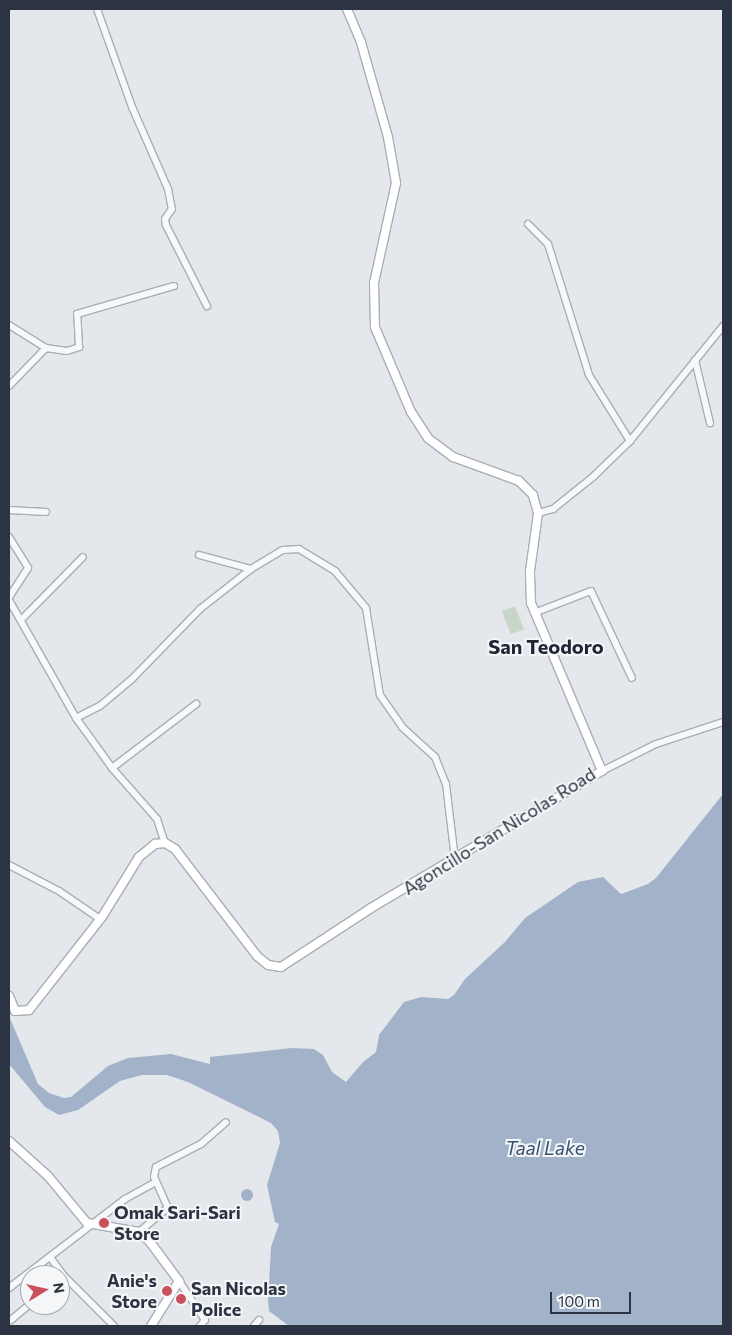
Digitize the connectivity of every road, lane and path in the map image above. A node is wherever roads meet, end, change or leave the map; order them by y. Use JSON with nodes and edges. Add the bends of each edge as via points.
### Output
{"nodes":[{"id":1,"x":97,"y":9,"type":"edge"},
{"id":2,"x":347,"y":9,"type":"edge"},
{"id":3,"x":528,"y":224,"type":"dead end"},
{"id":4,"x":174,"y":286,"type":"dead end"},
{"id":5,"x":207,"y":306,"type":"dead end"},
{"id":6,"x":9,"y":326,"type":"edge"},
{"id":7,"x":723,"y":326,"type":"edge"},
{"id":8,"x":46,"y":348,"type":"junction"},
{"id":9,"x":696,"y":360,"type":"junction"},
{"id":10,"x":9,"y":386,"type":"edge"},
{"id":11,"x":710,"y":423,"type":"dead end"},
{"id":12,"x":630,"y":440,"type":"junction"},
{"id":13,"x":9,"y":510,"type":"edge"},
{"id":14,"x":46,"y":512,"type":"dead end"},
{"id":15,"x":538,"y":513,"type":"junction"},
{"id":16,"x":9,"y":537,"type":"edge"},
{"id":17,"x":198,"y":554,"type":"dead end"},
{"id":18,"x":83,"y":557,"type":"dead end"},
{"id":19,"x":252,"y":569,"type":"junction"},
{"id":20,"x":9,"y":598,"type":"edge"},
{"id":21,"x":534,"y":613,"type":"junction"},
{"id":22,"x":22,"y":620,"type":"junction"},
{"id":23,"x":632,"y":678,"type":"dead end"},
{"id":24,"x":196,"y":704,"type":"dead end"},
{"id":25,"x":76,"y":718,"type":"junction"},
{"id":26,"x":723,"y":722,"type":"edge"},
{"id":27,"x":112,"y":768,"type":"junction"},
{"id":28,"x":602,"y":772,"type":"junction"},
{"id":29,"x":165,"y":842,"type":"junction"},
{"id":30,"x":455,"y":859,"type":"junction"},
{"id":31,"x":9,"y":865,"type":"edge"},
{"id":32,"x":100,"y":919,"type":"junction"},
{"id":33,"x":9,"y":996,"type":"edge"},
{"id":34,"x":226,"y":1122,"type":"dead end"},
{"id":35,"x":9,"y":1141,"type":"edge"},
{"id":36,"x":156,"y":1182,"type":"junction"},
{"id":37,"x":91,"y":1225,"type":"junction"},
{"id":38,"x":139,"y":1232,"type":"junction"},
{"id":39,"x":50,"y":1257,"type":"junction"},
{"id":40,"x":55,"y":1265,"type":"edge"},
{"id":41,"x":179,"y":1281,"type":"junction"},
{"id":42,"x":70,"y":1285,"type":"edge"},
{"id":43,"x":9,"y":1288,"type":"edge"},
{"id":44,"x":10,"y":1319,"type":"edge"},
{"id":45,"x":259,"y":1320,"type":"dead end"},
{"id":46,"x":16,"y":1326,"type":"edge"},
{"id":47,"x":114,"y":1326,"type":"edge"},
{"id":48,"x":151,"y":1326,"type":"edge"},
{"id":49,"x":200,"y":1326,"type":"edge"},
{"id":50,"x":254,"y":1326,"type":"edge"}],
"edges":[{"from":1,"to":5,"type":"street","via":[[132,107],[168,188],[172,209],[166,225]]},
{"from":2,"to":15,"type":"main road","name":"Agoncillo-San Nicolas Road","via":[[361,42],[388,136],[396,183],[374,283],[372,312],[377,332],[411,412],[428,438],[453,457],[525,485]]},
{"from":3,"to":12,"type":"street","via":[[548,244],[589,375]]},
{"from":4,"to":8,"type":"street","via":[[77,314],[79,347],[67,351]]},
{"from":6,"to":8,"type":"street"},
{"from":7,"to":9,"type":"street"},
{"from":8,"to":10,"type":"street"},
{"from":9,"to":11,"type":"street"},
{"from":9,"to":12,"type":"street"},
{"from":12,"to":15,"type":"street","via":[[553,510]]},
{"from":13,"to":14,"type":"street"},
{"from":15,"to":21,"type":"main road","name":"Agoncillo-San Nicolas Road","via":[[529,582]]},
{"from":16,"to":20,"type":"street","via":[[28,568]]},
{"from":17,"to":19,"type":"street"},
{"from":18,"to":22,"type":"street"},
{"from":19,"to":25,"type":"street","via":[[200,609],[132,679],[100,706]]},
{"from":19,"to":30,"type":"street","via":[[283,550],[299,549],[335,571],[366,608],[380,695],[402,727],[435,757],[446,784]]},
{"from":20,"to":22,"type":"street"},
{"from":21,"to":23,"type":"street","via":[[591,591]]},
{"from":21,"to":28,"type":"main road","name":"Agoncillo-San Nicolas Road"},
{"from":22,"to":25,"type":"street"},
{"from":24,"to":27,"type":"street"},
{"from":25,"to":27,"type":"street"},
{"from":26,"to":28,"type":"street","via":[[656,744]]},
{"from":27,"to":29,"type":"street","via":[[157,819]]},
{"from":28,"to":30,"type":"main road","name":"Agoncillo-San Nicolas Road"},
{"from":29,"to":30,"type":"main road","name":"Agoncillo-San Nicolas Road","via":[[180,855],[257,956],[268,965],[281,968],[371,908]]},
{"from":29,"to":32,"type":"main road","via":[[145,850]]},
{"from":31,"to":32,"type":"street","via":[[59,891]]},
{"from":32,"to":33,"type":"main road","via":[[29,1010],[16,1011]]},
{"from":34,"to":36,"type":"street","via":[[201,1144],[156,1167]]},
{"from":35,"to":37,"type":"main road","via":[[48,1176]]},
{"from":36,"to":37,"type":"street","via":[[125,1199]]},
{"from":36,"to":38,"type":"street","via":[[168,1208]]},
{"from":37,"to":38,"type":"main road"},
{"from":37,"to":39,"type":"street"},
{"from":38,"to":41,"type":"main road"},
{"from":39,"to":40,"type":"street"},
{"from":39,"to":43,"type":"street"},
{"from":41,"to":48,"type":"main road"},
{"from":41,"to":49,"type":"street","via":[[205,1320]]},
{"from":42,"to":47,"type":"street"},
{"from":44,"to":46,"type":"street"},
{"from":45,"to":50,"type":"street"}]}
